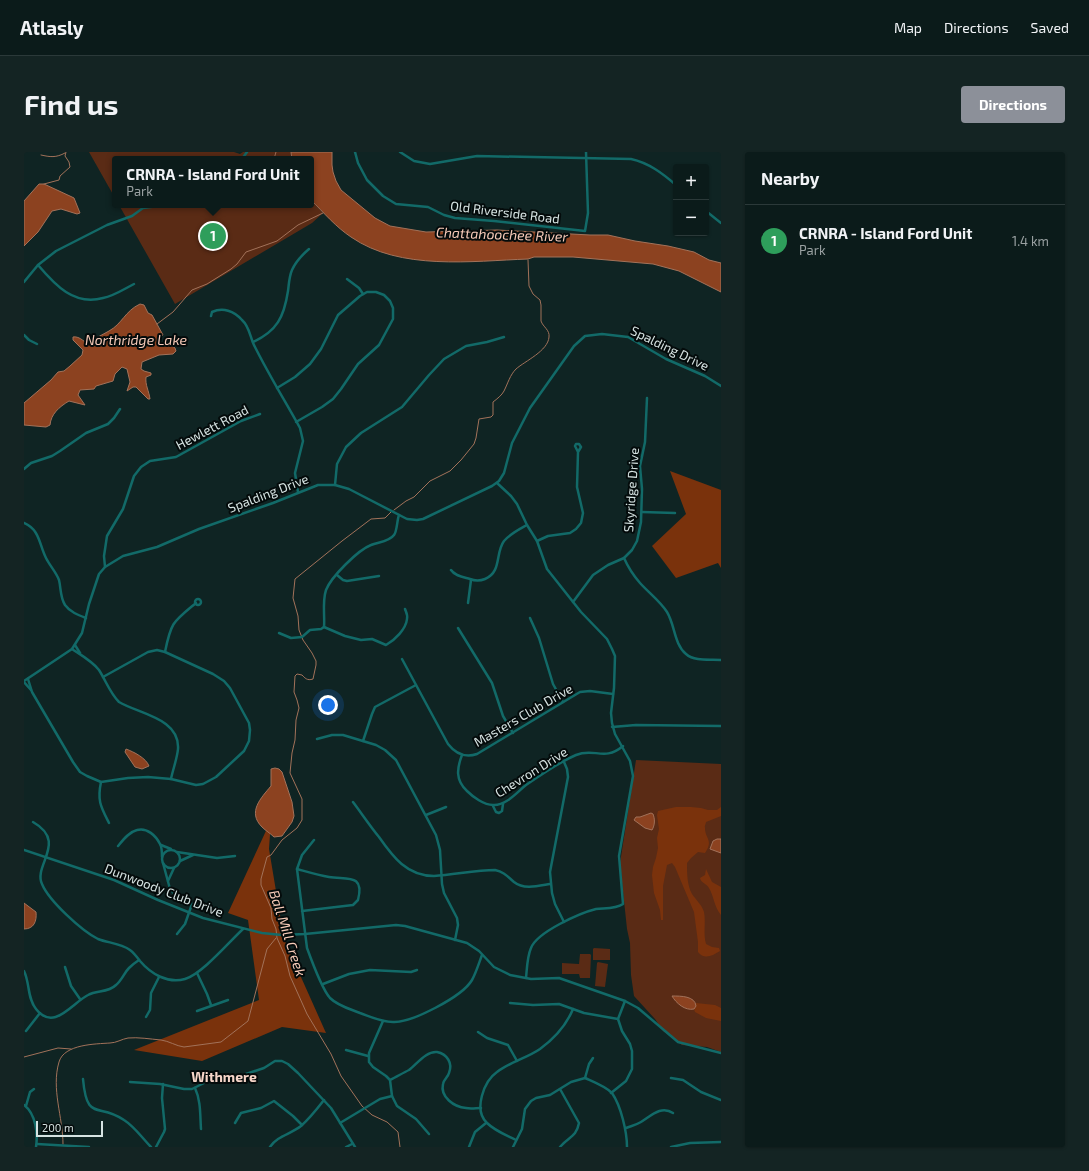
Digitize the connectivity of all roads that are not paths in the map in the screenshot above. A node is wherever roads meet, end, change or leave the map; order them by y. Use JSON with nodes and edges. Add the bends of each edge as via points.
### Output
{"nodes":[{"id":1,"x":355,"y":152,"type":"edge"},
{"id":2,"x":400,"y":152,"type":"edge"},
{"id":3,"x":586,"y":152,"type":"edge"},
{"id":4,"x":586,"y":157,"type":"junction"},
{"id":5,"x":673,"y":182,"type":"edge"},
{"id":6,"x":143,"y":208,"type":"edge"},
{"id":7,"x":709,"y":214,"type":"edge"},
{"id":8,"x":721,"y":224,"type":"edge"},
{"id":9,"x":309,"y":249,"type":"dead end"},
{"id":10,"x":38,"y":265,"type":"junction"},
{"id":11,"x":347,"y":279,"type":"dead end"},
{"id":12,"x":24,"y":282,"type":"edge"},
{"id":13,"x":134,"y":284,"type":"dead end"},
{"id":14,"x":363,"y":294,"type":"junction"},
{"id":15,"x":211,"y":316,"type":"dead end"},
{"id":16,"x":24,"y":335,"type":"edge"},
{"id":17,"x":504,"y":337,"type":"dead end"},
{"id":18,"x":253,"y":342,"type":"junction"},
{"id":19,"x":37,"y":344,"type":"dead end"},
{"id":20,"x":721,"y":386,"type":"edge"},
{"id":21,"x":277,"y":388,"type":"junction"},
{"id":22,"x":647,"y":398,"type":"dead end"},
{"id":23,"x":120,"y":409,"type":"dead end"},
{"id":24,"x":260,"y":414,"type":"dead end"},
{"id":25,"x":296,"y":422,"type":"junction"},
{"id":26,"x":578,"y":452,"type":"dead end"},
{"id":27,"x":24,"y":469,"type":"edge"},
{"id":28,"x":497,"y":483,"type":"junction"},
{"id":29,"x":334,"y":484,"type":"junction"},
{"id":30,"x":298,"y":492,"type":"junction"},
{"id":31,"x":642,"y":512,"type":"junction"},
{"id":32,"x":674,"y":514,"type":"dead end"},
{"id":33,"x":399,"y":515,"type":"junction"},
{"id":34,"x":24,"y":523,"type":"edge"},
{"id":35,"x":527,"y":525,"type":"junction"},
{"id":36,"x":537,"y":541,"type":"junction"},
{"id":37,"x":624,"y":558,"type":"junction"},
{"id":38,"x":105,"y":567,"type":"junction"},
{"id":39,"x":451,"y":570,"type":"dead end"},
{"id":40,"x":337,"y":575,"type":"junction"},
{"id":41,"x":379,"y":576,"type":"dead end"},
{"id":42,"x":471,"y":580,"type":"junction"},
{"id":43,"x":573,"y":602,"type":"junction"},
{"id":44,"x":196,"y":603,"type":"dead end"},
{"id":45,"x":468,"y":603,"type":"dead end"},
{"id":46,"x":405,"y":609,"type":"dead end"},
{"id":47,"x":86,"y":618,"type":"junction"},
{"id":48,"x":530,"y":618,"type":"dead end"},
{"id":49,"x":324,"y":627,"type":"junction"},
{"id":50,"x":458,"y":628,"type":"dead end"},
{"id":51,"x":279,"y":633,"type":"dead end"},
{"id":52,"x":75,"y":645,"type":"junction"},
{"id":53,"x":72,"y":649,"type":"junction"},
{"id":54,"x":165,"y":652,"type":"junction"},
{"id":55,"x":80,"y":654,"type":"junction"},
{"id":56,"x":402,"y":659,"type":"dead end"},
{"id":57,"x":721,"y":660,"type":"edge"},
{"id":58,"x":103,"y":678,"type":"junction"},
{"id":59,"x":28,"y":679,"type":"junction"},
{"id":60,"x":24,"y":681,"type":"edge"},
{"id":61,"x":416,"y":685,"type":"junction"},
{"id":62,"x":32,"y":692,"type":"junction"},
{"id":63,"x":613,"y":694,"type":"junction"},
{"id":64,"x":563,"y":702,"type":"junction"},
{"id":65,"x":721,"y":726,"type":"edge"},
{"id":66,"x":612,"y":727,"type":"junction"},
{"id":67,"x":513,"y":733,"type":"junction"},
{"id":68,"x":317,"y":739,"type":"dead end"},
{"id":69,"x":363,"y":741,"type":"junction"},
{"id":70,"x":623,"y":746,"type":"junction"},
{"id":71,"x":462,"y":755,"type":"junction"},
{"id":72,"x":564,"y":762,"type":"junction"},
{"id":73,"x":170,"y":779,"type":"junction"},
{"id":74,"x":101,"y":782,"type":"junction"},
{"id":75,"x":353,"y":802,"type":"dead end"},
{"id":76,"x":503,"y":804,"type":"junction"},
{"id":77,"x":493,"y":805,"type":"junction"},
{"id":78,"x":446,"y":807,"type":"dead end"},
{"id":79,"x":426,"y":816,"type":"junction"},
{"id":80,"x":33,"y":822,"type":"dead end"},
{"id":81,"x":109,"y":823,"type":"dead end"},
{"id":82,"x":314,"y":840,"type":"dead end"},
{"id":83,"x":160,"y":845,"type":"junction"},
{"id":84,"x":118,"y":846,"type":"dead end"},
{"id":85,"x":24,"y":850,"type":"edge"},
{"id":86,"x":171,"y":850,"type":"junction"},
{"id":87,"x":177,"y":852,"type":"junction"},
{"id":88,"x":194,"y":855,"type":"junction"},
{"id":89,"x":235,"y":856,"type":"dead end"},
{"id":90,"x":47,"y":857,"type":"junction"},
{"id":91,"x":162,"y":857,"type":"junction"},
{"id":92,"x":179,"y":861,"type":"junction"},
{"id":93,"x":163,"y":863,"type":"junction"},
{"id":94,"x":175,"y":866,"type":"junction"},
{"id":95,"x":297,"y":869,"type":"junction"},
{"id":96,"x":441,"y":875,"type":"junction"},
{"id":97,"x":168,"y":882,"type":"junction"},
{"id":98,"x":550,"y":884,"type":"junction"},
{"id":99,"x":192,"y":904,"type":"junction"},
{"id":100,"x":219,"y":909,"type":"dead end"},
{"id":101,"x":302,"y":911,"type":"junction"},
{"id":102,"x":189,"y":913,"type":"junction"},
{"id":103,"x":564,"y":922,"type":"junction"},
{"id":104,"x":243,"y":929,"type":"junction"},
{"id":105,"x":176,"y":934,"type":"dead end"},
{"id":106,"x":306,"y":934,"type":"junction"},
{"id":107,"x":455,"y":940,"type":"junction"},
{"id":108,"x":482,"y":955,"type":"junction"},
{"id":109,"x":139,"y":960,"type":"junction"},
{"id":110,"x":65,"y":967,"type":"dead end"},
{"id":111,"x":417,"y":970,"type":"dead end"},
{"id":112,"x":24,"y":971,"type":"edge"},
{"id":113,"x":197,"y":973,"type":"junction"},
{"id":114,"x":159,"y":977,"type":"junction"},
{"id":115,"x":526,"y":978,"type":"junction"},
{"id":116,"x":323,"y":984,"type":"junction"},
{"id":117,"x":28,"y":989,"type":"junction"},
{"id":118,"x":24,"y":990,"type":"edge"},
{"id":119,"x":80,"y":999,"type":"junction"},
{"id":120,"x":228,"y":1000,"type":"dead end"},
{"id":121,"x":625,"y":1001,"type":"junction"},
{"id":122,"x":510,"y":1003,"type":"dead end"},
{"id":123,"x":211,"y":1005,"type":"junction"},
{"id":124,"x":573,"y":1009,"type":"junction"},
{"id":125,"x":197,"y":1011,"type":"dead end"},
{"id":126,"x":40,"y":1012,"type":"junction"},
{"id":127,"x":146,"y":1017,"type":"dead end"},
{"id":128,"x":618,"y":1018,"type":"junction"},
{"id":129,"x":382,"y":1021,"type":"junction"},
{"id":130,"x":26,"y":1032,"type":"dead end"},
{"id":131,"x":478,"y":1032,"type":"dead end"},
{"id":132,"x":346,"y":1050,"type":"dead end"},
{"id":133,"x":721,"y":1053,"type":"edge"},
{"id":134,"x":368,"y":1056,"type":"junction"},
{"id":135,"x":593,"y":1058,"type":"dead end"},
{"id":136,"x":517,"y":1061,"type":"junction"},
{"id":137,"x":585,"y":1078,"type":"junction"},
{"id":138,"x":671,"y":1078,"type":"dead end"},
{"id":139,"x":82,"y":1079,"type":"dead end"},
{"id":140,"x":390,"y":1080,"type":"junction"},
{"id":141,"x":130,"y":1082,"type":"dead end"},
{"id":142,"x":163,"y":1084,"type":"junction"},
{"id":143,"x":195,"y":1088,"type":"junction"},
{"id":144,"x":34,"y":1089,"type":"dead end"},
{"id":145,"x":560,"y":1089,"type":"junction"},
{"id":146,"x":611,"y":1093,"type":"junction"},
{"id":147,"x":392,"y":1096,"type":"junction"},
{"id":148,"x":324,"y":1100,"type":"junction"},
{"id":149,"x":721,"y":1100,"type":"edge"},
{"id":150,"x":25,"y":1106,"type":"edge"},
{"id":151,"x":481,"y":1108,"type":"junction"},
{"id":152,"x":673,"y":1113,"type":"dead end"},
{"id":153,"x":235,"y":1123,"type":"dead end"},
{"id":154,"x":340,"y":1123,"type":"junction"},
{"id":155,"x":486,"y":1123,"type":"junction"},
{"id":156,"x":302,"y":1125,"type":"junction"},
{"id":157,"x":626,"y":1128,"type":"junction"},
{"id":158,"x":201,"y":1129,"type":"dead end"},
{"id":159,"x":430,"y":1134,"type":"dead end"},
{"id":160,"x":516,"y":1140,"type":"junction"},
{"id":161,"x":721,"y":1142,"type":"edge"},
{"id":162,"x":36,"y":1145,"type":"edge"},
{"id":163,"x":354,"y":1146,"type":"edge"},
{"id":164,"x":89,"y":1147,"type":"edge"},
{"id":165,"x":151,"y":1147,"type":"edge"},
{"id":166,"x":156,"y":1147,"type":"edge"},
{"id":167,"x":270,"y":1147,"type":"edge"},
{"id":168,"x":346,"y":1147,"type":"edge"},
{"id":169,"x":469,"y":1147,"type":"edge"},
{"id":170,"x":513,"y":1147,"type":"edge"},
{"id":171,"x":560,"y":1147,"type":"edge"},
{"id":172,"x":627,"y":1147,"type":"edge"},
{"id":173,"x":671,"y":1147,"type":"edge"}],
"edges":[{"from":1,"to":4,"type":"street","name":"Old Riverside Road","via":[[367,180],[383,196],[396,204],[428,207],[455,218],[585,231],[588,214]]},
{"from":2,"to":4,"type":"street","via":[[414,161],[430,164],[477,156]]},
{"from":3,"to":4,"type":"street"},
{"from":4,"to":5,"type":"street","via":[[639,160],[656,168]]},
{"from":6,"to":10,"type":"street","via":[[132,216],[98,229],[56,251]]},
{"from":7,"to":8,"type":"street"},
{"from":9,"to":18,"type":"street","via":[[299,258],[292,270],[280,321],[268,333]]},
{"from":10,"to":12,"type":"street"},
{"from":10,"to":13,"type":"street","via":[[64,291],[78,298],[102,299]]},
{"from":11,"to":14,"type":"street"},
{"from":14,"to":21,"type":"street","via":[[338,315],[321,349],[310,364]]},
{"from":14,"to":25,"type":"street","via":[[380,293],[387,298],[394,312],[393,319],[382,340],[358,364],[333,399]]},
{"from":15,"to":18,"type":"street","via":[[212,312],[220,309],[234,313],[246,324]]},
{"from":16,"to":19,"type":"street"},
{"from":17,"to":29,"type":"street","via":[[466,346],[444,359],[402,407],[367,429],[346,447],[337,464]]},
{"from":18,"to":21,"type":"street"},
{"from":20,"to":28,"type":"street","name":"Spalding Drive","via":[[628,337],[602,334],[585,336],[574,346],[530,408],[512,442],[504,473]]},
{"from":21,"to":25,"type":"street"},
{"from":22,"to":31,"type":"street","name":"Skyridge Drive","via":[[645,442],[640,466]]},
{"from":23,"to":27,"type":"street","via":[[108,424],[86,433],[52,456],[31,463]]},
{"from":24,"to":38,"type":"street","name":"Hewlett Road","via":[[240,421],[176,457],[150,461],[141,467],[134,476],[123,509],[106,536]]},
{"from":25,"to":30,"type":"street","via":[[303,441],[295,473]]},
{"from":26,"to":36,"type":"street","via":[[577,487],[583,513],[581,523],[570,533],[548,536]]},
{"from":28,"to":33,"type":"street","name":"Spalding Drive","via":[[423,519],[411,520]]},
{"from":28,"to":35,"type":"street","via":[[514,500]]},
{"from":29,"to":30,"type":"street","name":"Spalding Drive","via":[[318,485]]},
{"from":29,"to":33,"type":"street","name":"Spalding Drive"},
{"from":30,"to":38,"type":"street","name":"Spalding Drive","via":[[165,544],[123,556]]},
{"from":31,"to":32,"type":"street"},
{"from":31,"to":37,"type":"street","name":"Skyridge Drive","via":[[637,541]]},
{"from":33,"to":40,"type":"street","via":[[394,536],[361,550]]},
{"from":34,"to":47,"type":"street","via":[[38,534],[46,559],[58,580],[65,604],[72,612]]},
{"from":35,"to":36,"type":"street"},
{"from":35,"to":42,"type":"street","via":[[511,534],[503,543],[497,567],[492,575],[483,580]]},
{"from":36,"to":43,"type":"street","via":[[547,569]]},
{"from":37,"to":43,"type":"street","name":"Skyridge Drive","via":[[593,575]]},
{"from":37,"to":57,"type":"street","via":[[634,576],[667,611],[682,650],[697,659]]},
{"from":38,"to":47,"type":"street","name":"Spalding Drive","via":[[96,578]]},
{"from":39,"to":42,"type":"street","via":[[454,574]]},
{"from":40,"to":41,"type":"street","via":[[347,581]]},
{"from":40,"to":49,"type":"street","via":[[325,593]]},
{"from":42,"to":45,"type":"street"},
{"from":43,"to":63,"type":"street","via":[[607,639],[612,649],[616,663]]},
{"from":44,"to":54,"type":"street","via":[[172,624]]},
{"from":46,"to":49,"type":"street","via":[[408,618],[405,625],[398,636],[386,645],[372,639],[361,640],[345,636]]},
{"from":47,"to":52,"type":"street","name":"Spalding Drive"},
{"from":48,"to":64,"type":"street","via":[[553,684]]},
{"from":49,"to":51,"type":"street","via":[[310,630],[302,637],[291,638]]},
{"from":50,"to":67,"type":"street","via":[[492,684],[503,716]]},
{"from":52,"to":53,"type":"street","name":"Spalding Drive"},
{"from":52,"to":55,"type":"street"},
{"from":53,"to":55,"type":"street"},
{"from":53,"to":59,"type":"street","name":"Spalding Drive"},
{"from":54,"to":58,"type":"street","via":[[148,652]]},
{"from":54,"to":73,"type":"street","via":[[224,681],[240,705],[250,730],[249,741],[244,751],[211,781],[196,785]]},
{"from":55,"to":58,"type":"street"},
{"from":56,"to":61,"type":"street","name":"Masters Club Drive"},
{"from":58,"to":73,"type":"street","via":[[119,702],[163,722],[173,732],[178,749]]},
{"from":59,"to":60,"type":"street","name":"Spalding Drive"},
{"from":59,"to":62,"type":"street"},
{"from":60,"to":62,"type":"street"},
{"from":61,"to":69,"type":"street","via":[[376,707]]},
{"from":61,"to":71,"type":"street","name":"Masters Club Drive","via":[[448,744]]},
{"from":62,"to":74,"type":"street","via":[[75,766],[87,776]]},
{"from":63,"to":64,"type":"street","name":"Masters Club Drive","via":[[584,691]]},
{"from":63,"to":66,"type":"street"},
{"from":64,"to":67,"type":"street","name":"Masters Club Drive"},
{"from":65,"to":66,"type":"street"},
{"from":66,"to":70,"type":"street"},
{"from":67,"to":71,"type":"street","name":"Masters Club Drive","via":[[477,754]]},
{"from":68,"to":69,"type":"street","via":[[338,734]]},
{"from":69,"to":79,"type":"street","via":[[381,748],[394,757]]},
{"from":70,"to":72,"type":"street","name":"Chevron Drive","via":[[615,752],[606,754],[580,753]]},
{"from":70,"to":103,"type":"street","via":[[633,776],[619,856],[623,904],[589,911]]},
{"from":71,"to":77,"type":"street","name":"Chevron Drive","via":[[457,771],[460,784],[469,793]]},
{"from":72,"to":76,"type":"street","name":"Chevron Drive","via":[[527,785]]},
{"from":72,"to":98,"type":"street","via":[[568,777],[551,863]]},
{"from":73,"to":74,"type":"street","via":[[139,777]]},
{"from":74,"to":81,"type":"street","via":[[99,802]]},
{"from":75,"to":96,"type":"street","via":[[399,863],[420,874]]},
{"from":76,"to":77,"type":"street","name":"Chevron Drive"},
{"from":76,"to":77,"type":"street","via":[[499,813]]},
{"from":78,"to":79,"type":"street"},
{"from":79,"to":96,"type":"street","via":[[438,842]]},
{"from":80,"to":90,"type":"street","via":[[46,835],[49,846]]},
{"from":82,"to":95,"type":"street","via":[[302,855]]},
{"from":83,"to":84,"type":"street","via":[[152,834],[142,829],[127,836]]},
{"from":83,"to":86,"type":"street"},
{"from":83,"to":91,"type":"street"},
{"from":85,"to":90,"type":"street","name":"Dunwoody Club Drive"},
{"from":86,"to":87,"type":"street"},
{"from":86,"to":91,"type":"street","via":[[165,852]]},
{"from":87,"to":88,"type":"street"},
{"from":87,"to":92,"type":"street","via":[[180,856]]},
{"from":88,"to":89,"type":"street","via":[[222,859]]},
{"from":88,"to":92,"type":"street"},
{"from":90,"to":102,"type":"street","name":"Dunwoody Club Drive","via":[[114,880]]},
{"from":90,"to":109,"type":"street","via":[[41,871],[41,882],[56,905],[90,934],[125,947]]},
{"from":91,"to":93,"type":"street"},
{"from":92,"to":94,"type":"street"},
{"from":93,"to":94,"type":"street","via":[[169,867]]},
{"from":93,"to":97,"type":"street"},
{"from":94,"to":97,"type":"street"},
{"from":95,"to":101,"type":"street"},
{"from":95,"to":101,"type":"street","via":[[330,877],[351,878],[357,882],[359,888],[358,900],[353,905]]},
{"from":96,"to":98,"type":"street","via":[[495,870],[523,886]]},
{"from":96,"to":107,"type":"street","via":[[444,893],[457,918]]},
{"from":97,"to":99,"type":"street","via":[[170,889],[178,897]]},
{"from":98,"to":103,"type":"street","via":[[555,904]]},
{"from":99,"to":100,"type":"street"},
{"from":99,"to":102,"type":"street"},
{"from":101,"to":106,"type":"street"},
{"from":102,"to":104,"type":"street","name":"Dunwoody Club Drive"},
{"from":102,"to":105,"type":"street","via":[[185,924]]},
{"from":103,"to":115,"type":"street","via":[[533,943],[529,952]]},
{"from":104,"to":106,"type":"street","name":"Dunwoody Club Drive","via":[[272,935]]},
{"from":104,"to":113,"type":"street"},
{"from":106,"to":107,"type":"street","name":"Dunwoody Club Drive","via":[[396,925]]},
{"from":106,"to":116,"type":"street","via":[[310,958]]},
{"from":107,"to":108,"type":"street","name":"Dunwoody Club Drive","via":[[471,945]]},
{"from":108,"to":115,"type":"street","name":"Dunwoody Club Drive","via":[[499,970]]},
{"from":108,"to":129,"type":"street","via":[[472,980],[464,990],[415,1018],[399,1022]]},
{"from":109,"to":114,"type":"street"},
{"from":109,"to":119,"type":"street","via":[[129,967],[113,988],[90,993]]},
{"from":110,"to":119,"type":"street","via":[[71,986]]},
{"from":111,"to":116,"type":"street","via":[[363,971]]},
{"from":112,"to":117,"type":"street"},
{"from":113,"to":114,"type":"street","via":[[184,979]]},
{"from":113,"to":123,"type":"street"},
{"from":114,"to":127,"type":"street","via":[[151,993],[150,1010]]},
{"from":115,"to":121,"type":"street","name":"Dunwoody Club Drive","via":[[559,978]]},
{"from":116,"to":129,"type":"street","via":[[337,1004]]},
{"from":117,"to":118,"type":"street"},
{"from":117,"to":126,"type":"street","via":[[33,1004]]},
{"from":119,"to":126,"type":"street","via":[[59,1016],[47,1016]]},
{"from":120,"to":123,"type":"street"},
{"from":121,"to":128,"type":"street"},
{"from":121,"to":133,"type":"street","name":"Dunwoody Club Drive","via":[[638,1008],[678,1042]]},
{"from":122,"to":124,"type":"street","via":[[559,1004]]},
{"from":123,"to":125,"type":"street"},
{"from":124,"to":128,"type":"street","via":[[587,1014]]},
{"from":124,"to":136,"type":"street","via":[[566,1024],[556,1035],[540,1049]]},
{"from":126,"to":130,"type":"street"},
{"from":128,"to":146,"type":"street","via":[[632,1051],[632,1069],[626,1081]]},
{"from":129,"to":134,"type":"street"},
{"from":131,"to":136,"type":"street","via":[[508,1045]]},
{"from":132,"to":134,"type":"street"},
{"from":134,"to":140,"type":"street","via":[[373,1067]]},
{"from":135,"to":137,"type":"street","via":[[588,1064]]},
{"from":136,"to":151,"type":"street","via":[[493,1076],[482,1095]]},
{"from":137,"to":145,"type":"street"},
{"from":137,"to":146,"type":"street","via":[[600,1084]]},
{"from":138,"to":149,"type":"street","via":[[683,1080],[706,1095]]},
{"from":139,"to":165,"type":"street","via":[[89,1106],[124,1119]]},
{"from":140,"to":147,"type":"street"},
{"from":140,"to":151,"type":"street","via":[[430,1053],[440,1053],[450,1064],[449,1074],[443,1086],[446,1098],[464,1108]]},
{"from":141,"to":142,"type":"street"},
{"from":142,"to":143,"type":"street","via":[[184,1089]]},
{"from":142,"to":166,"type":"street","via":[[165,1129]]},
{"from":143,"to":148,"type":"street","via":[[206,1082],[243,1076],[280,1061],[288,1064]]},
{"from":143,"to":158,"type":"street","via":[[200,1105]]},
{"from":144,"to":150,"type":"street","via":[[30,1092]]},
{"from":145,"to":160,"type":"street","via":[[550,1095],[536,1098],[528,1105],[522,1129]]},
{"from":145,"to":171,"type":"street","via":[[579,1122],[575,1135]]},
{"from":146,"to":157,"type":"street"},
{"from":147,"to":154,"type":"street","via":[[380,1099]]},
{"from":147,"to":159,"type":"street","via":[[398,1106],[416,1119]]},
{"from":148,"to":154,"type":"street"},
{"from":148,"to":156,"type":"street"},
{"from":150,"to":162,"type":"street","via":[[35,1124]]},
{"from":151,"to":155,"type":"street"},
{"from":152,"to":157,"type":"street","via":[[668,1110],[659,1111]]},
{"from":153,"to":156,"type":"street","via":[[241,1113],[274,1101]]},
{"from":154,"to":163,"type":"street"},
{"from":155,"to":160,"type":"street"},
{"from":155,"to":169,"type":"street","via":[[475,1132]]},
{"from":156,"to":167,"type":"street","via":[[275,1141]]},
{"from":157,"to":172,"type":"street"},
{"from":160,"to":170,"type":"street"},
{"from":161,"to":173,"type":"street","via":[[690,1143]]},
{"from":162,"to":164,"type":"street"},
{"from":163,"to":168,"type":"street"}]}
